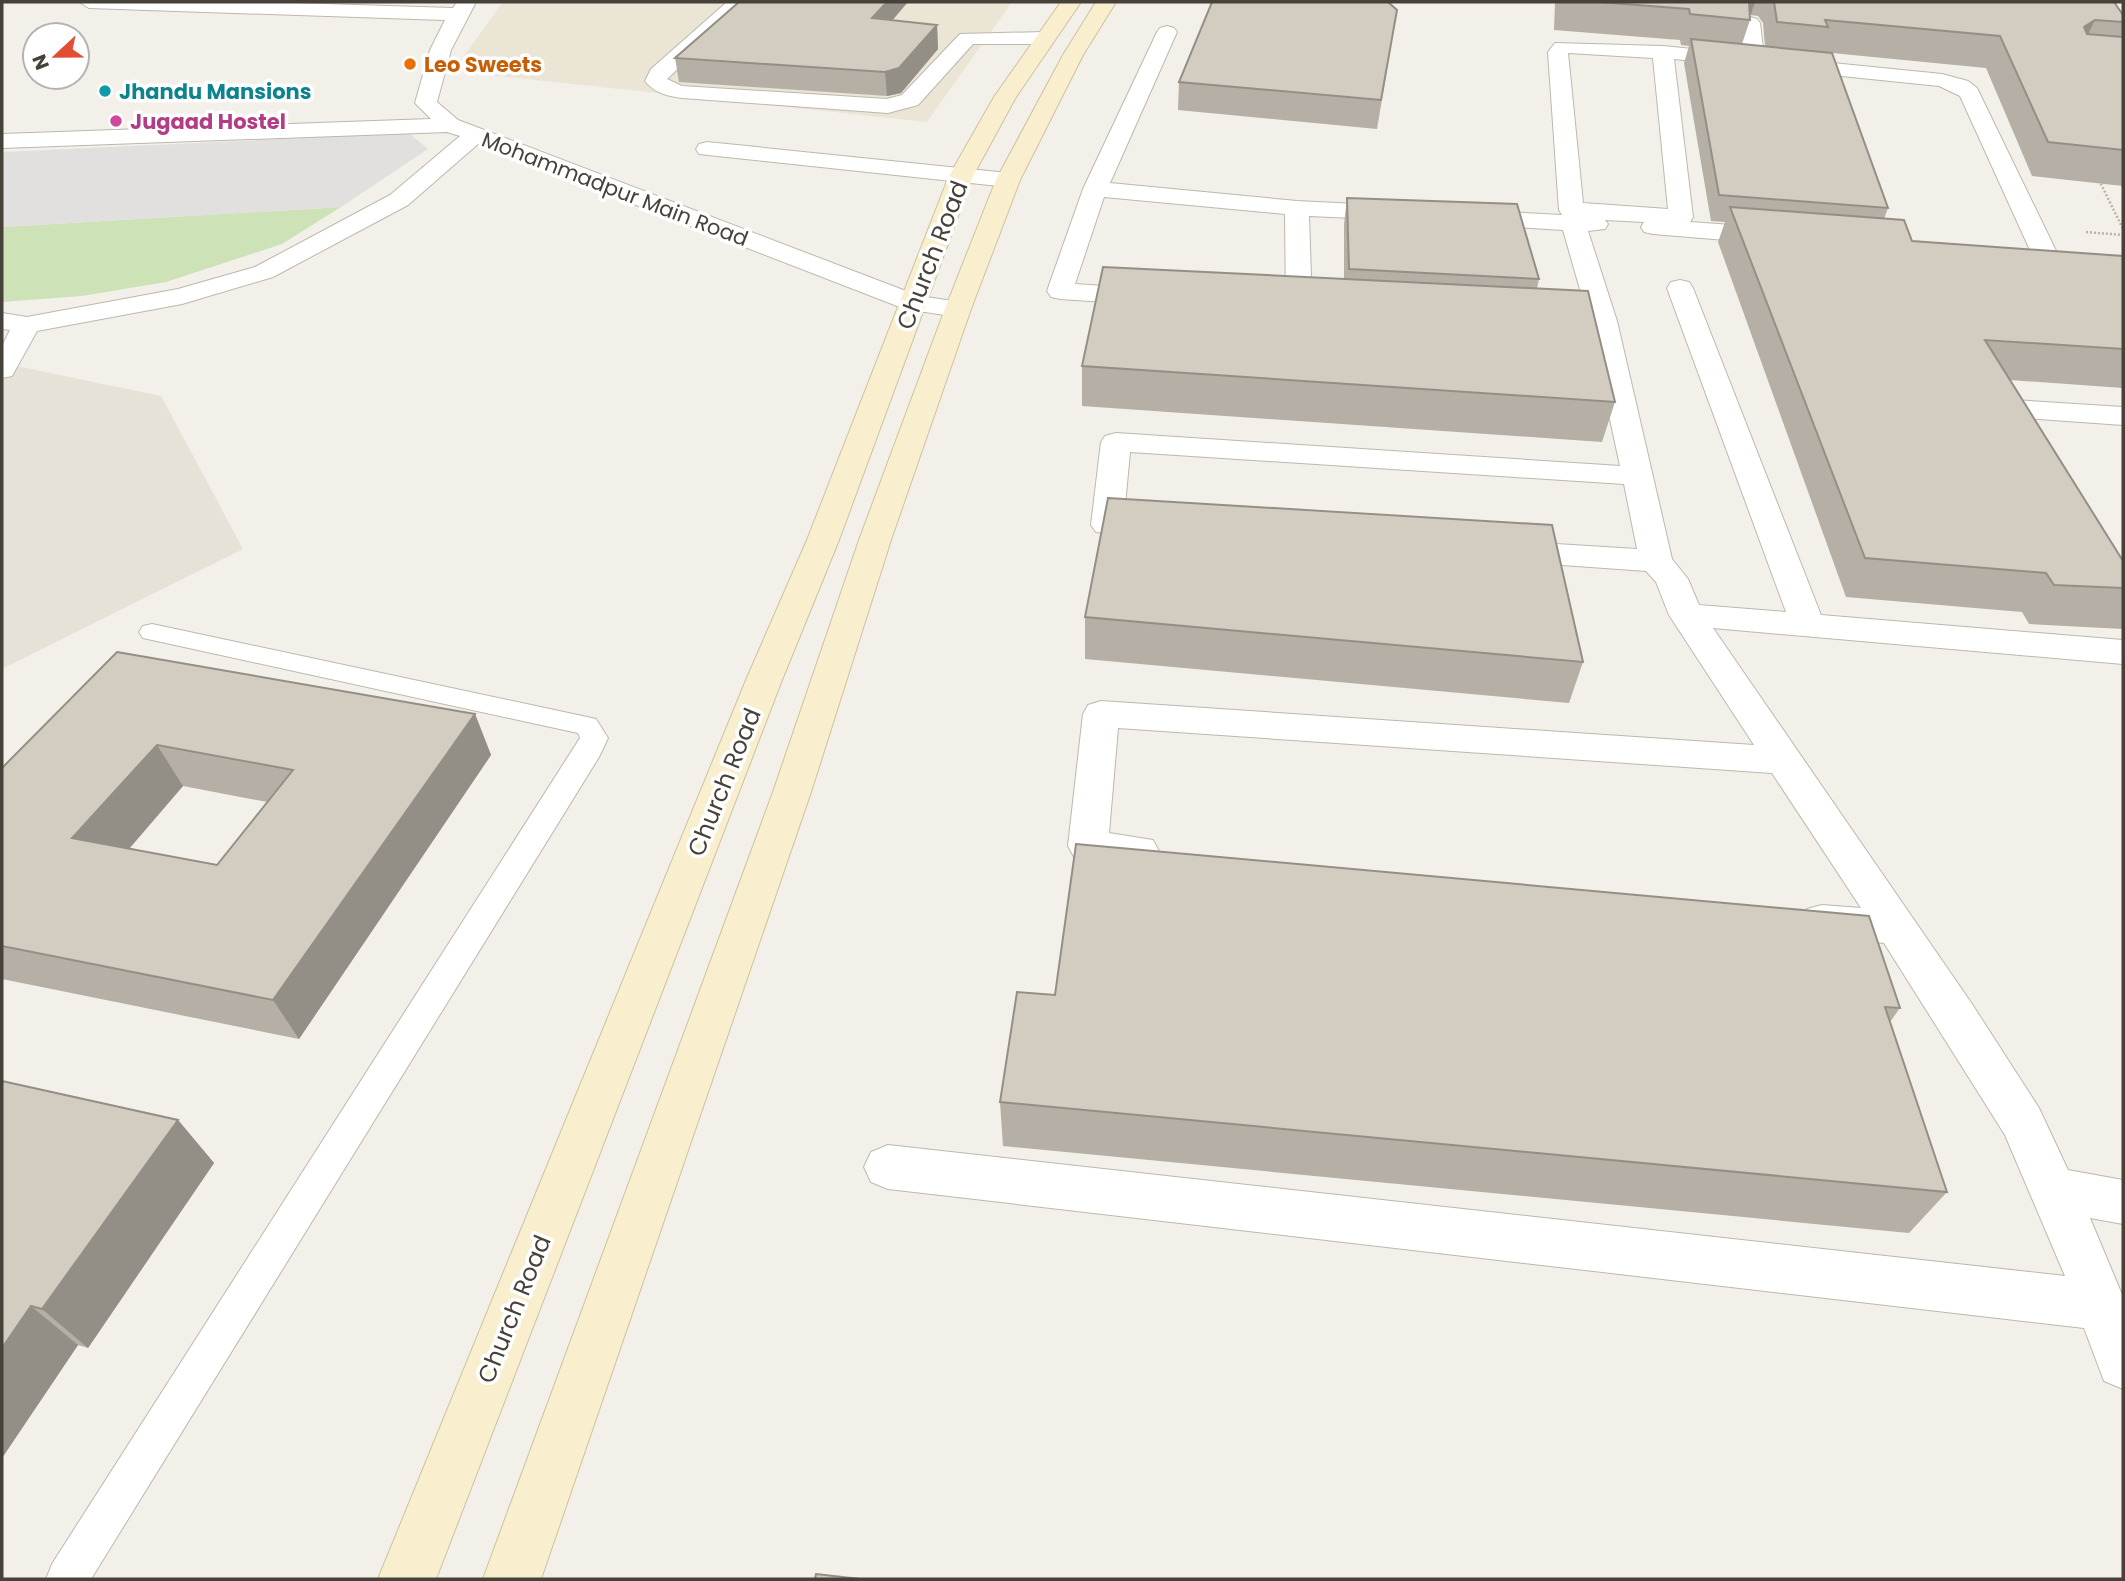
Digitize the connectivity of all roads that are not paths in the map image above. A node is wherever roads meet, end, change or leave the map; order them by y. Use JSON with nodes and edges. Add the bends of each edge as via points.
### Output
{"nodes":[{"id":1,"x":89,"y":2,"type":"edge"},
{"id":2,"x":1071,"y":2,"type":"edge"},
{"id":3,"x":1107,"y":2,"type":"edge"},
{"id":4,"x":204,"y":3,"type":"edge"},
{"id":5,"x":736,"y":4,"type":"edge"},
{"id":6,"x":462,"y":8,"type":"edge"},
{"id":7,"x":1750,"y":23,"type":"edge"},
{"id":8,"x":1167,"y":32,"type":"dead end"},
{"id":9,"x":1044,"y":38,"type":"junction"},
{"id":10,"x":1662,"y":52,"type":"junction"},
{"id":11,"x":1754,"y":61,"type":"junction"},
{"id":12,"x":1836,"y":69,"type":"junction"},
{"id":13,"x":1845,"y":94,"type":"edge"},
{"id":14,"x":450,"y":125,"type":"junction"},
{"id":15,"x":475,"y":135,"type":"junction"},
{"id":16,"x":2,"y":141,"type":"edge"},
{"id":17,"x":707,"y":149,"type":"dead end"},
{"id":18,"x":961,"y":176,"type":"junction"},
{"id":19,"x":1008,"y":180,"type":"junction"},
{"id":20,"x":1096,"y":189,"type":"junction"},
{"id":21,"x":1297,"y":208,"type":"junction"},
{"id":22,"x":1421,"y":214,"type":"edge"},
{"id":23,"x":1448,"y":216,"type":"edge"},
{"id":24,"x":1591,"y":220,"type":"junction"},
{"id":25,"x":1803,"y":238,"type":"edge"},
{"id":26,"x":2020,"y":257,"type":"edge"},
{"id":27,"x":2047,"y":260,"type":"junction"},
{"id":28,"x":2073,"y":261,"type":"edge"},
{"id":29,"x":1680,"y":288,"type":"dead end"},
{"id":30,"x":1179,"y":299,"type":"edge"},
{"id":31,"x":914,"y":303,"type":"junction"},
{"id":32,"x":1325,"y":307,"type":"edge"},
{"id":33,"x":958,"y":309,"type":"junction"},
{"id":34,"x":15,"y":323,"type":"edge"},
{"id":35,"x":2,"y":370,"type":"edge"},
{"id":36,"x":2123,"y":416,"type":"edge"},
{"id":37,"x":2038,"y":470,"type":"edge"},
{"id":38,"x":1638,"y":477,"type":"junction"},
{"id":39,"x":1162,"y":528,"type":"edge"},
{"id":40,"x":1480,"y":549,"type":"edge"},
{"id":41,"x":1657,"y":561,"type":"junction"},
{"id":42,"x":1686,"y":615,"type":"junction"},
{"id":43,"x":1808,"y":626,"type":"junction"},
{"id":44,"x":152,"y":632,"type":"dead end"},
{"id":45,"x":2123,"y":652,"type":"edge"},
{"id":46,"x":1782,"y":760,"type":"junction"},
{"id":47,"x":1172,"y":855,"type":"edge"},
{"id":48,"x":1782,"y":917,"type":"edge"},
{"id":49,"x":1896,"y":928,"type":"junction"},
{"id":50,"x":888,"y":1167,"type":"dead end"},
{"id":51,"x":2053,"y":1189,"type":"junction"},
{"id":52,"x":2123,"y":1202,"type":"edge"},
{"id":53,"x":2100,"y":1305,"type":"junction"},
{"id":54,"x":2123,"y":1363,"type":"edge"},
{"id":55,"x":67,"y":1579,"type":"edge"},
{"id":56,"x":407,"y":1579,"type":"edge"},
{"id":57,"x":512,"y":1579,"type":"edge"}],
"edges":[{"from":1,"to":4,"type":"street"},
{"from":2,"to":9,"type":"street","name":"Church Road"},
{"from":3,"to":19,"type":"street","name":"Church Road","via":[[1073,55]]},
{"from":4,"to":6,"type":"street"},
{"from":5,"to":9,"type":"street","via":[[658,73],[656,81],[682,92],[888,106],[909,100],[967,38]]},
{"from":6,"to":14,"type":"street","name":"Mohammadpur Main Road","via":[[433,67],[426,103]]},
{"from":7,"to":11,"type":"street"},
{"from":8,"to":20,"type":"street"},
{"from":9,"to":18,"type":"street","name":"Church Road"},
{"from":10,"to":11,"type":"street"},
{"from":10,"to":24,"type":"street","via":[[1681,217]]},
{"from":10,"to":24,"type":"street","via":[[1558,49],[1571,210]]},
{"from":11,"to":12,"type":"street"},
{"from":12,"to":13,"type":"street"},
{"from":12,"to":27,"type":"street","via":[[1942,80],[1965,88]]},
{"from":14,"to":15,"type":"street","name":"Mohammadpur Main Road"},
{"from":14,"to":16,"type":"street"},
{"from":15,"to":31,"type":"street","name":"Mohammadpur Main Road"},
{"from":15,"to":34,"type":"street","via":[[398,200],[264,272],[182,296]]},
{"from":17,"to":18,"type":"street"},
{"from":18,"to":19,"type":"street"},
{"from":18,"to":31,"type":"street","name":"Church Road"},
{"from":19,"to":33,"type":"street","name":"Church Road"},
{"from":20,"to":21,"type":"street"},
{"from":20,"to":30,"type":"street","via":[[1060,291]]},
{"from":21,"to":22,"type":"street"},
{"from":21,"to":32,"type":"street","via":[[1285,305]]},
{"from":23,"to":24,"type":"street"},
{"from":24,"to":25,"type":"street"},
{"from":24,"to":38,"type":"street","via":[[1591,320]]},
{"from":26,"to":27,"type":"street"},
{"from":27,"to":28,"type":"street"},
{"from":29,"to":43,"type":"street"},
{"from":31,"to":33,"type":"street","name":"Mohammadpur Main Road"},
{"from":31,"to":56,"type":"street","name":"Church Road","via":[[824,540],[764,680]]},
{"from":33,"to":57,"type":"street","name":"Church Road"},
{"from":34,"to":35,"type":"street"},
{"from":36,"to":37,"type":"street","via":[[2010,411],[2010,423]]},
{"from":38,"to":39,"type":"street","via":[[1116,442],[1107,525]]},
{"from":38,"to":41,"type":"street"},
{"from":40,"to":41,"type":"street"},
{"from":41,"to":42,"type":"street","via":[[1671,579]]},
{"from":42,"to":43,"type":"street"},
{"from":42,"to":46,"type":"street"},
{"from":43,"to":45,"type":"street"},
{"from":44,"to":55,"type":"lane","via":[[587,726],[594,738]]},
{"from":46,"to":47,"type":"street","via":[[1101,714],[1088,846]]},
{"from":46,"to":49,"type":"street"},
{"from":48,"to":49,"type":"street"},
{"from":49,"to":51,"type":"street","via":[[2024,1123]]},
{"from":50,"to":53,"type":"street"},
{"from":51,"to":52,"type":"street"},
{"from":51,"to":53,"type":"street"},
{"from":53,"to":54,"type":"street"}]}
